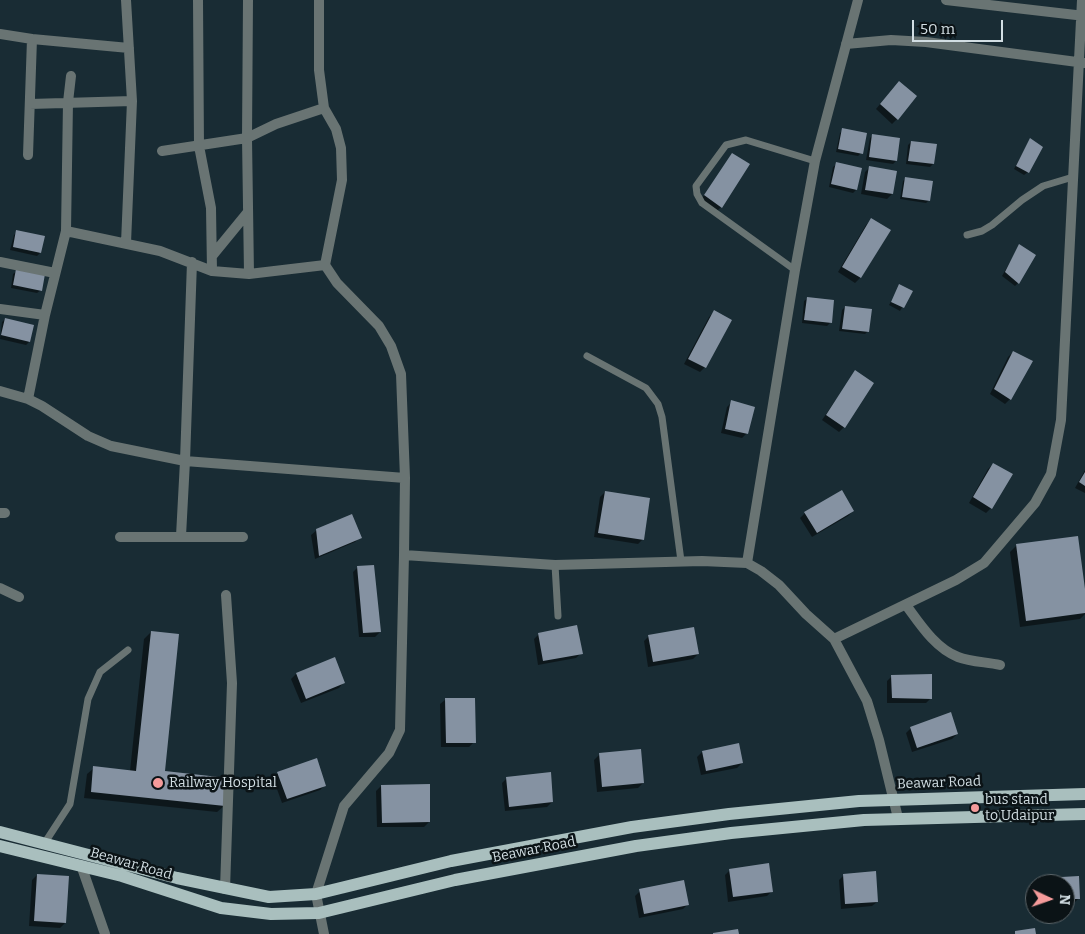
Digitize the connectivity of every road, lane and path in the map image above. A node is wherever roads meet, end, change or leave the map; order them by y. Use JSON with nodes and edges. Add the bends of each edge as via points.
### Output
{"nodes":[{"id":1,"x":126,"y":0,"type":"edge"},
{"id":2,"x":198,"y":0,"type":"edge"},
{"id":3,"x":248,"y":0,"type":"edge"},
{"id":4,"x":319,"y":0,"type":"edge"},
{"id":5,"x":858,"y":0,"type":"edge"},
{"id":6,"x":946,"y":0,"type":"edge"},
{"id":7,"x":1082,"y":0,"type":"edge"},
{"id":8,"x":1083,"y":16,"type":"edge"},
{"id":9,"x":0,"y":34,"type":"edge"},
{"id":10,"x":32,"y":39,"type":"junction"},
{"id":11,"x":846,"y":44,"type":"junction"},
{"id":12,"x":129,"y":48,"type":"junction"},
{"id":13,"x":1082,"y":63,"type":"edge"},
{"id":14,"x":71,"y":76,"type":"dead end"},
{"id":15,"x":132,"y":101,"type":"junction"},
{"id":16,"x":68,"y":102,"type":"junction"},
{"id":17,"x":30,"y":104,"type":"junction"},
{"id":18,"x":324,"y":108,"type":"junction"},
{"id":19,"x":247,"y":138,"type":"junction"},
{"id":20,"x":199,"y":146,"type":"junction"},
{"id":21,"x":162,"y":151,"type":"dead end"},
{"id":22,"x":28,"y":155,"type":"dead end"},
{"id":23,"x":815,"y":161,"type":"junction"},
{"id":24,"x":1073,"y":177,"type":"junction"},
{"id":25,"x":248,"y":212,"type":"junction"},
{"id":26,"x":66,"y":231,"type":"junction"},
{"id":27,"x":967,"y":235,"type":"dead end"},
{"id":28,"x":126,"y":243,"type":"junction"},
{"id":29,"x":212,"y":256,"type":"junction"},
{"id":30,"x":187,"y":261,"type":"junction"},
{"id":31,"x":0,"y":262,"type":"edge"},
{"id":32,"x":325,"y":265,"type":"junction"},
{"id":33,"x":795,"y":270,"type":"junction"},
{"id":34,"x":212,"y":271,"type":"junction"},
{"id":35,"x":56,"y":273,"type":"junction"},
{"id":36,"x":249,"y":274,"type":"junction"},
{"id":37,"x":0,"y":309,"type":"edge"},
{"id":38,"x":45,"y":315,"type":"junction"},
{"id":39,"x":587,"y":356,"type":"dead end"},
{"id":40,"x":0,"y":392,"type":"edge"},
{"id":41,"x":28,"y":399,"type":"junction"},
{"id":42,"x":185,"y":461,"type":"junction"},
{"id":43,"x":405,"y":478,"type":"junction"},
{"id":44,"x":181,"y":536,"type":"junction"},
{"id":45,"x":120,"y":537,"type":"dead end"},
{"id":46,"x":243,"y":537,"type":"dead end"},
{"id":47,"x":404,"y":555,"type":"junction"},
{"id":48,"x":684,"y":561,"type":"junction"},
{"id":49,"x":747,"y":564,"type":"junction"},
{"id":50,"x":555,"y":565,"type":"junction"},
{"id":51,"x":0,"y":588,"type":"edge"},
{"id":52,"x":226,"y":595,"type":"dead end"},
{"id":53,"x":19,"y":597,"type":"dead end"},
{"id":54,"x":906,"y":605,"type":"junction"},
{"id":55,"x":558,"y":616,"type":"dead end"},
{"id":56,"x":834,"y":639,"type":"junction"},
{"id":57,"x":128,"y":650,"type":"dead end"},
{"id":58,"x":1000,"y":665,"type":"dead end"},
{"id":59,"x":1085,"y":794,"type":"edge"},
{"id":60,"x":894,"y":799,"type":"junction"},
{"id":61,"x":1085,"y":814,"type":"edge"},
{"id":62,"x":898,"y":818,"type":"junction"},
{"id":63,"x":0,"y":832,"type":"edge"},
{"id":64,"x":0,"y":846,"type":"edge"},
{"id":65,"x":40,"y":850,"type":"junction"},
{"id":66,"x":85,"y":862,"type":"junction"},
{"id":67,"x":124,"y":870,"type":"junction"},
{"id":68,"x":226,"y":889,"type":"junction"},
{"id":69,"x":316,"y":894,"type":"junction"},
{"id":70,"x":320,"y":913,"type":"junction"},
{"id":71,"x":105,"y":934,"type":"edge"},
{"id":72,"x":324,"y":934,"type":"edge"}],
"edges":[{"from":1,"to":12,"type":"street"},
{"from":2,"to":20,"type":"street"},
{"from":3,"to":19,"type":"street"},
{"from":4,"to":18,"type":"street","via":[[319,70]]},
{"from":5,"to":11,"type":"street"},
{"from":6,"to":8,"type":"street"},
{"from":7,"to":8,"type":"street"},
{"from":8,"to":13,"type":"street"},
{"from":9,"to":10,"type":"street"},
{"from":10,"to":12,"type":"street"},
{"from":10,"to":17,"type":"street"},
{"from":11,"to":13,"type":"street","via":[[891,40],[926,42]]},
{"from":11,"to":23,"type":"street"},
{"from":12,"to":15,"type":"street"},
{"from":13,"to":24,"type":"street"},
{"from":14,"to":16,"type":"street"},
{"from":15,"to":16,"type":"street"},
{"from":15,"to":28,"type":"street"},
{"from":16,"to":17,"type":"street"},
{"from":16,"to":26,"type":"street"},
{"from":17,"to":22,"type":"street"},
{"from":18,"to":19,"type":"street","via":[[276,124]]},
{"from":18,"to":32,"type":"street","via":[[336,129],[341,148],[342,180]]},
{"from":19,"to":20,"type":"street"},
{"from":19,"to":25,"type":"street"},
{"from":20,"to":21,"type":"street"},
{"from":20,"to":29,"type":"street","via":[[211,208]]},
{"from":23,"to":33,"type":"street"},
{"from":23,"to":33,"type":"lane","via":[[746,140],[736,142],[726,145],[696,186],[702,203]]},
{"from":24,"to":27,"type":"lane","via":[[1042,186],[992,225]]},
{"from":24,"to":54,"type":"street","via":[[1061,420],[1051,474],[1035,503],[984,563]]},
{"from":25,"to":29,"type":"street"},
{"from":25,"to":36,"type":"street"},
{"from":26,"to":28,"type":"street"},
{"from":26,"to":35,"type":"street"},
{"from":28,"to":30,"type":"street"},
{"from":29,"to":34,"type":"street"},
{"from":30,"to":34,"type":"street"},
{"from":30,"to":42,"type":"street"},
{"from":31,"to":35,"type":"street"},
{"from":32,"to":36,"type":"street"},
{"from":32,"to":43,"type":"street","via":[[337,283],[379,326],[391,346],[401,374]]},
{"from":33,"to":49,"type":"street"},
{"from":34,"to":36,"type":"street"},
{"from":35,"to":38,"type":"street"},
{"from":37,"to":38,"type":"street"},
{"from":38,"to":41,"type":"street"},
{"from":39,"to":48,"type":"lane","via":[[646,388],[658,404]]},
{"from":40,"to":41,"type":"street"},
{"from":41,"to":42,"type":"street","via":[[88,436],[111,446]]},
{"from":42,"to":43,"type":"street"},
{"from":42,"to":44,"type":"street"},
{"from":43,"to":47,"type":"street"},
{"from":44,"to":45,"type":"street"},
{"from":44,"to":46,"type":"street"},
{"from":47,"to":50,"type":"street"},
{"from":47,"to":69,"type":"street","via":[[400,730],[388,753],[344,806]]},
{"from":48,"to":49,"type":"street"},
{"from":48,"to":50,"type":"street"},
{"from":49,"to":56,"type":"street","via":[[779,585]]},
{"from":50,"to":55,"type":"lane"},
{"from":51,"to":53,"type":"street"},
{"from":52,"to":68,"type":"street","via":[[232,683]]},
{"from":54,"to":56,"type":"street"},
{"from":54,"to":58,"type":"street","via":[[947,651],[959,658]]},
{"from":56,"to":60,"type":"street","via":[[867,701]]},
{"from":57,"to":65,"type":"lane","via":[[100,672],[88,699],[70,804]]},
{"from":59,"to":60,"type":"main road","name":"Beawar Road"},
{"from":60,"to":62,"type":"street"},
{"from":60,"to":69,"type":"main road","name":"Beawar Road","via":[[729,814],[632,827],[451,862]]},
{"from":61,"to":62,"type":"main road","name":"Beawar Road"},
{"from":62,"to":70,"type":"main road","name":"Beawar Road","via":[[731,833],[636,846],[455,880]]},
{"from":63,"to":65,"type":"main road","name":"Beawar Road"},
{"from":64,"to":65,"type":"main road","name":"Beawar Road"},
{"from":65,"to":66,"type":"main road","name":"Beawar Road"},
{"from":66,"to":67,"type":"main road","name":"Beawar Road"},
{"from":66,"to":71,"type":"street"},
{"from":67,"to":68,"type":"main road","name":"Beawar Road"},
{"from":67,"to":70,"type":"main road","name":"Beawar Road","via":[[221,908],[270,914]]},
{"from":68,"to":69,"type":"main road","name":"Beawar Road","via":[[269,897]]},
{"from":69,"to":70,"type":"street"},
{"from":70,"to":72,"type":"street"}]}
